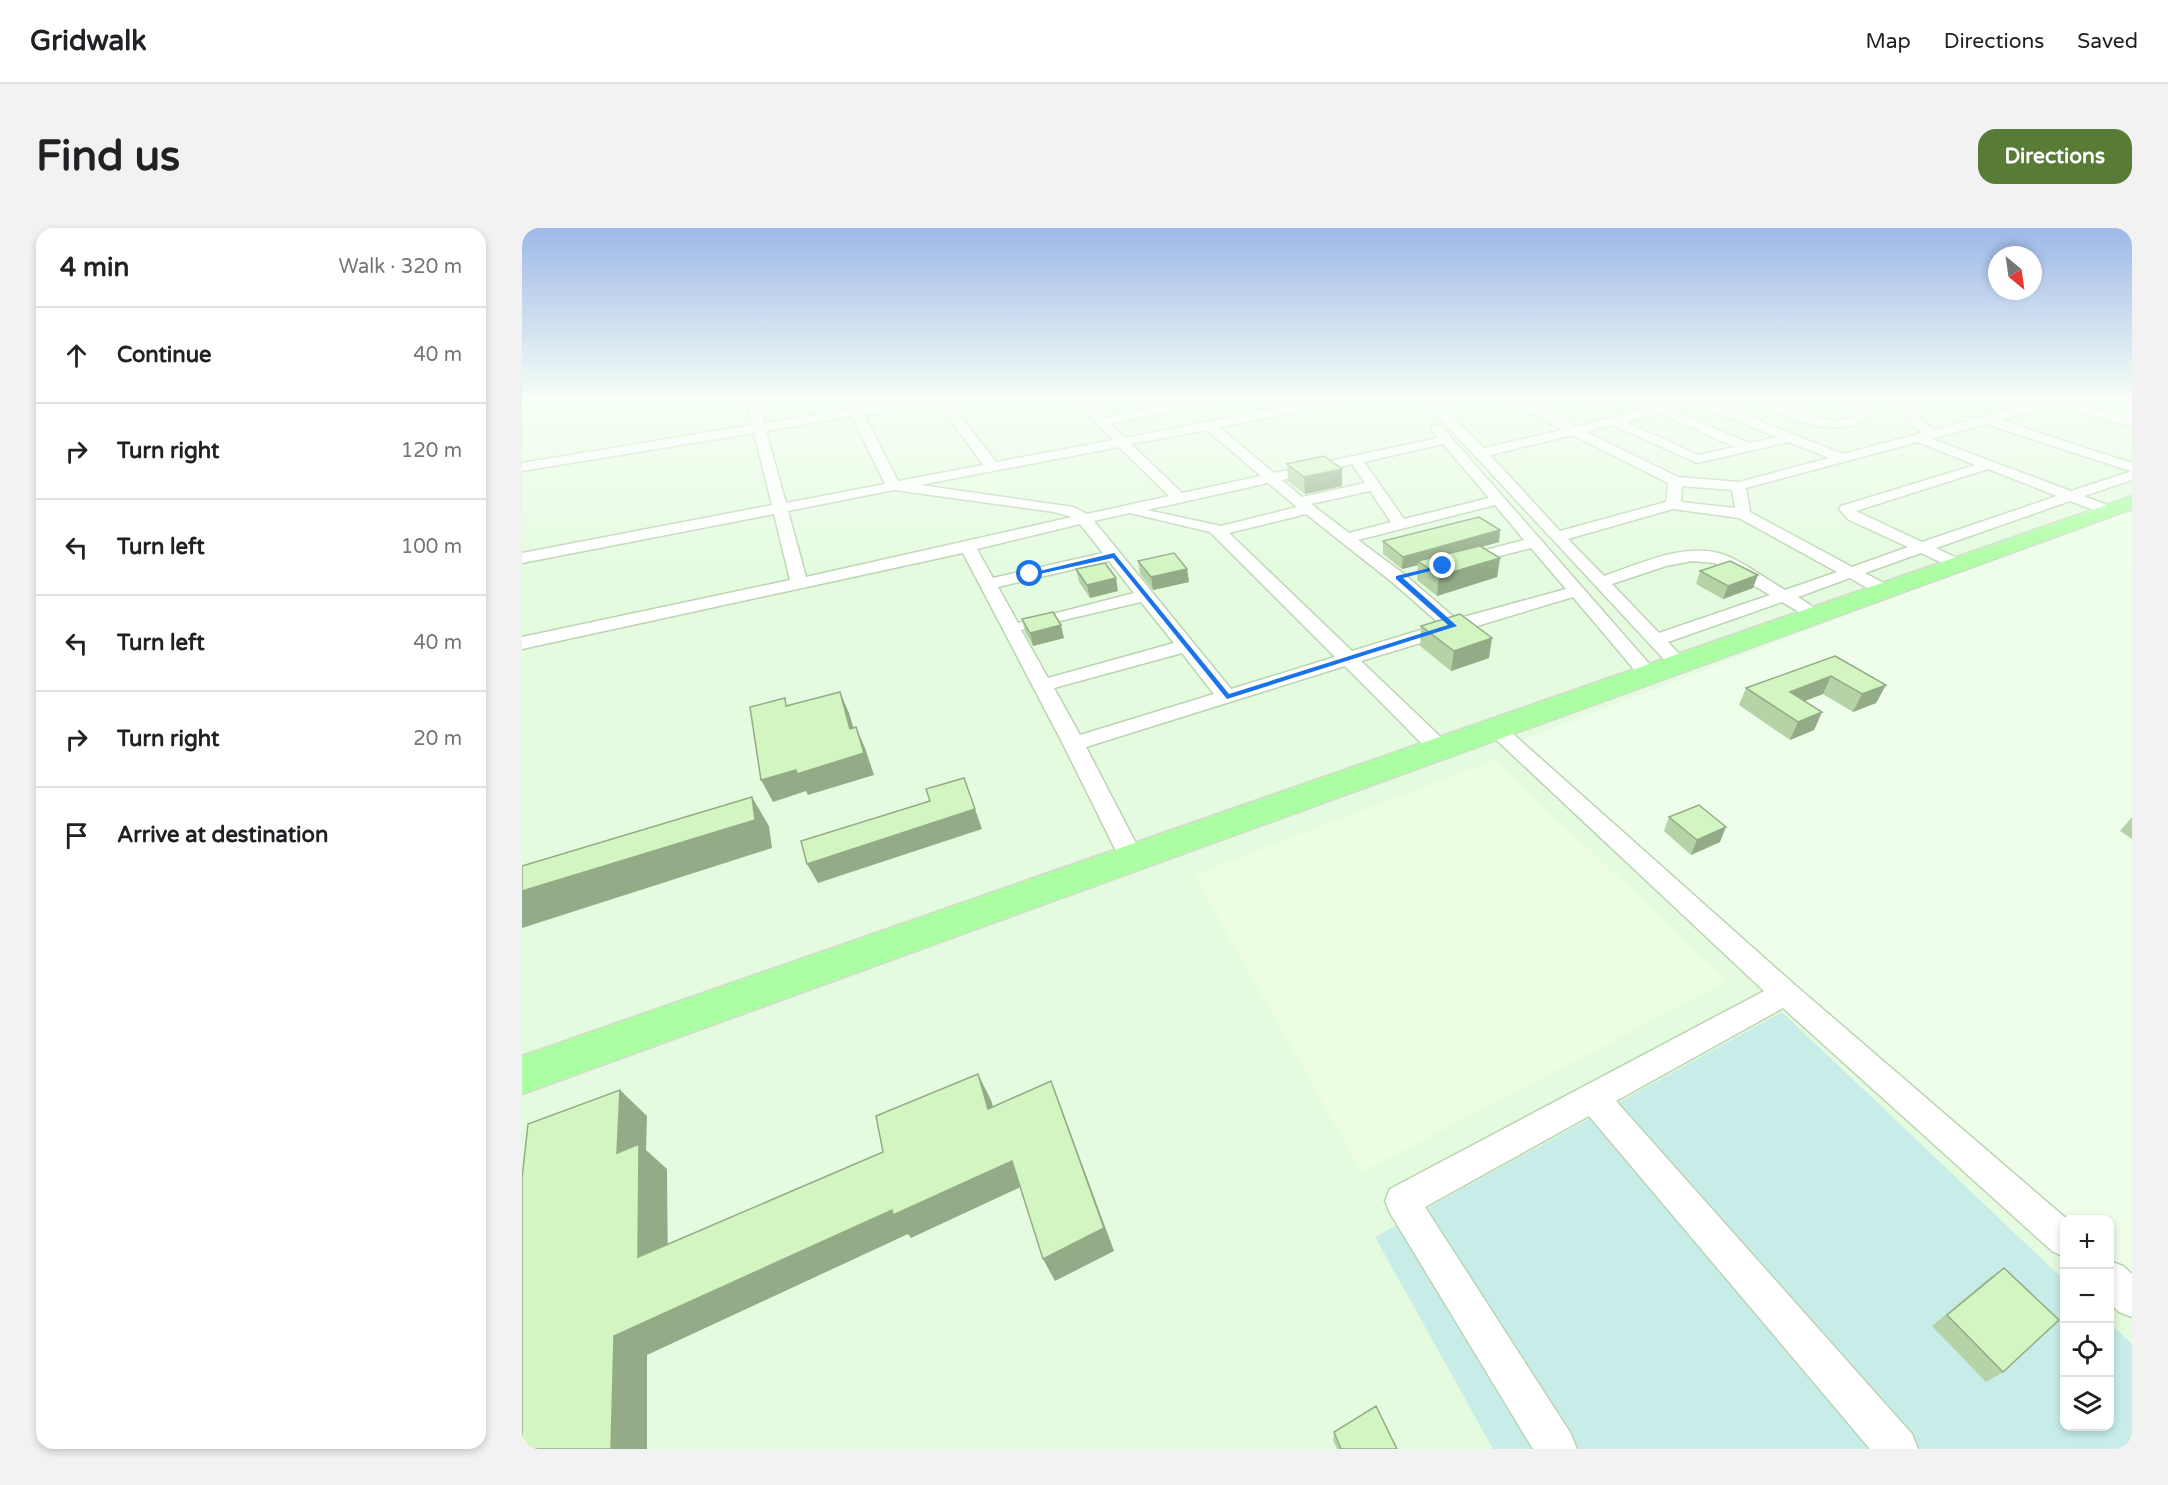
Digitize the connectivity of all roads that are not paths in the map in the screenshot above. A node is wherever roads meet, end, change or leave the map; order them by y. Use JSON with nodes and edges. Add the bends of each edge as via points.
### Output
{"nodes":[{"id":1,"x":577,"y":458,"type":"edge"},
{"id":2,"x":766,"y":458,"type":"edge"},
{"id":3,"x":879,"y":458,"type":"edge"},
{"id":4,"x":985,"y":458,"type":"edge"},
{"id":5,"x":1041,"y":458,"type":"edge"},
{"id":6,"x":1138,"y":458,"type":"edge"},
{"id":7,"x":1248,"y":458,"type":"edge"},
{"id":8,"x":1365,"y":458,"type":"edge"},
{"id":9,"x":1462,"y":458,"type":"edge"},
{"id":10,"x":1486,"y":458,"type":"edge"},
{"id":11,"x":1628,"y":458,"type":"edge"},
{"id":12,"x":1847,"y":458,"type":"edge"},
{"id":13,"x":1973,"y":458,"type":"edge"},
{"id":14,"x":2104,"y":458,"type":"edge"},
{"id":15,"x":1843,"y":459,"type":"joint"},
{"id":16,"x":1356,"y":460,"type":"junction"},
{"id":17,"x":1988,"y":465,"type":"junction"},
{"id":18,"x":522,"y":467,"type":"edge"},
{"id":19,"x":992,"y":467,"type":"junction"},
{"id":20,"x":2132,"y":467,"type":"edge"},
{"id":21,"x":2132,"y":475,"type":"edge"},
{"id":22,"x":1271,"y":478,"type":"junction"},
{"id":23,"x":1675,"y":481,"type":"junction"},
{"id":24,"x":893,"y":486,"type":"junction"},
{"id":25,"x":1372,"y":486,"type":"junction"},
{"id":26,"x":1739,"y":486,"type":"junction"},
{"id":27,"x":1226,"y":488,"type":"junction"},
{"id":28,"x":2071,"y":496,"type":"junction"},
{"id":29,"x":1179,"y":498,"type":"junction"},
{"id":30,"x":1499,"y":500,"type":"junction"},
{"id":31,"x":1673,"y":505,"type":"junction"},
{"id":32,"x":1304,"y":506,"type":"junction"},
{"id":33,"x":2120,"y":506,"type":"edge"},
{"id":34,"x":778,"y":508,"type":"junction"},
{"id":35,"x":1128,"y":510,"type":"junction"},
{"id":36,"x":1743,"y":514,"type":"junction"},
{"id":37,"x":1084,"y":519,"type":"junction"},
{"id":38,"x":1218,"y":521,"type":"junction"},
{"id":39,"x":1401,"y":525,"type":"junction"},
{"id":40,"x":1557,"y":537,"type":"junction"},
{"id":41,"x":1346,"y":538,"type":"junction"},
{"id":42,"x":1534,"y":542,"type":"junction"},
{"id":43,"x":968,"y":547,"type":"junction"},
{"id":44,"x":1923,"y":548,"type":"junction"},
{"id":45,"x":1114,"y":555,"type":"junction"},
{"id":46,"x":522,"y":558,"type":"edge"},
{"id":47,"x":1957,"y":564,"type":"junction"},
{"id":48,"x":1443,"y":566,"type":"edge"},
{"id":49,"x":1421,"y":572,"type":"edge"},
{"id":50,"x":1852,"y":573,"type":"junction"},
{"id":51,"x":1398,"y":578,"type":"junction"},
{"id":52,"x":1602,"y":582,"type":"junction"},
{"id":53,"x":799,"y":583,"type":"junction"},
{"id":54,"x":988,"y":584,"type":"junction"},
{"id":55,"x":1576,"y":591,"type":"junction"},
{"id":56,"x":1885,"y":591,"type":"junction"},
{"id":57,"x":1147,"y":595,"type":"junction"},
{"id":58,"x":1784,"y":596,"type":"junction"},
{"id":59,"x":1815,"y":614,"type":"junction"},
{"id":60,"x":1453,"y":626,"type":"junction"},
{"id":61,"x":1011,"y":628,"type":"junction"},
{"id":62,"x":1656,"y":640,"type":"junction"},
{"id":63,"x":522,"y":643,"type":"edge"},
{"id":64,"x":1186,"y":646,"type":"junction"},
{"id":65,"x":1348,"y":660,"type":"junction"},
{"id":66,"x":1679,"y":664,"type":"junction"},
{"id":67,"x":1649,"y":675,"type":"junction"},
{"id":68,"x":1041,"y":686,"type":"junction"},
{"id":69,"x":1227,"y":697,"type":"junction"},
{"id":70,"x":1496,"y":729,"type":"junction"},
{"id":71,"x":1074,"y":744,"type":"junction"},
{"id":72,"x":1440,"y":749,"type":"junction"},
{"id":73,"x":1132,"y":859,"type":"junction"},
{"id":74,"x":1785,"y":993,"type":"junction"},
{"id":75,"x":522,"y":1075,"type":"edge"},
{"id":76,"x":1594,"y":1098,"type":"junction"},
{"id":77,"x":2060,"y":1235,"type":"edge"},
{"id":78,"x":2114,"y":1283,"type":"edge"},
{"id":79,"x":2132,"y":1299,"type":"edge"},
{"id":80,"x":1556,"y":1449,"type":"edge"},
{"id":81,"x":1897,"y":1449,"type":"edge"}],
"edges":[{"from":1,"to":18,"type":"street"},
{"from":2,"to":34,"type":"street"},
{"from":3,"to":24,"type":"street"},
{"from":4,"to":19,"type":"street"},
{"from":5,"to":19,"type":"street"},
{"from":6,"to":29,"type":"street"},
{"from":7,"to":22,"type":"street"},
{"from":8,"to":16,"type":"street"},
{"from":9,"to":30,"type":"street"},
{"from":10,"to":40,"type":"street"},
{"from":11,"to":23,"type":"street"},
{"from":12,"to":15,"type":"street"},
{"from":13,"to":17,"type":"street"},
{"from":14,"to":20,"type":"street"},
{"from":15,"to":26,"type":"street"},
{"from":16,"to":22,"type":"street"},
{"from":16,"to":25,"type":"street"},
{"from":17,"to":28,"type":"street"},
{"from":17,"to":44,"type":"street","via":[[1846,509],[1854,517]]},
{"from":19,"to":24,"type":"street"},
{"from":21,"to":28,"type":"street"},
{"from":22,"to":27,"type":"street"},
{"from":22,"to":32,"type":"street"},
{"from":23,"to":26,"type":"street"},
{"from":23,"to":31,"type":"street"},
{"from":24,"to":34,"type":"street"},
{"from":24,"to":37,"type":"street","via":[[1069,510]]},
{"from":25,"to":32,"type":"street"},
{"from":25,"to":39,"type":"street"},
{"from":26,"to":36,"type":"street"},
{"from":27,"to":29,"type":"street"},
{"from":27,"to":38,"type":"street"},
{"from":28,"to":33,"type":"street"},
{"from":28,"to":44,"type":"street"},
{"from":29,"to":35,"type":"street"},
{"from":30,"to":39,"type":"street"},
{"from":30,"to":42,"type":"street"},
{"from":31,"to":36,"type":"street"},
{"from":31,"to":40,"type":"street"},
{"from":32,"to":38,"type":"street"},
{"from":32,"to":41,"type":"street"},
{"from":33,"to":47,"type":"main road"},
{"from":34,"to":46,"type":"street"},
{"from":34,"to":53,"type":"street"},
{"from":35,"to":37,"type":"street"},
{"from":35,"to":38,"type":"street"},
{"from":36,"to":50,"type":"street"},
{"from":37,"to":43,"type":"street"},
{"from":37,"to":45,"type":"street"},
{"from":38,"to":65,"type":"street"},
{"from":39,"to":41,"type":"street"},
{"from":40,"to":52,"type":"street"},
{"from":41,"to":51,"type":"street"},
{"from":42,"to":48,"type":"street"},
{"from":42,"to":55,"type":"street"},
{"from":43,"to":53,"type":"street"},
{"from":43,"to":54,"type":"street"},
{"from":44,"to":47,"type":"street"},
{"from":44,"to":50,"type":"street"},
{"from":45,"to":54,"type":"street"},
{"from":45,"to":57,"type":"street"},
{"from":47,"to":56,"type":"main road"},
{"from":49,"to":51,"type":"street"},
{"from":50,"to":56,"type":"street"},
{"from":50,"to":58,"type":"street"},
{"from":51,"to":60,"type":"street"},
{"from":52,"to":58,"type":"street","via":[[1702,555],[1720,560]]},
{"from":52,"to":62,"type":"street"},
{"from":53,"to":63,"type":"street"},
{"from":54,"to":61,"type":"street"},
{"from":55,"to":60,"type":"street"},
{"from":55,"to":67,"type":"street"},
{"from":56,"to":59,"type":"main road"},
{"from":57,"to":61,"type":"street"},
{"from":57,"to":64,"type":"street"},
{"from":58,"to":59,"type":"street"},
{"from":58,"to":62,"type":"street"},
{"from":59,"to":66,"type":"main road"},
{"from":60,"to":65,"type":"street"},
{"from":61,"to":68,"type":"street"},
{"from":62,"to":66,"type":"street"},
{"from":64,"to":68,"type":"street"},
{"from":64,"to":69,"type":"street"},
{"from":65,"to":69,"type":"street"},
{"from":65,"to":72,"type":"street"},
{"from":66,"to":67,"type":"main road"},
{"from":67,"to":70,"type":"main road"},
{"from":68,"to":71,"type":"street"},
{"from":69,"to":71,"type":"street"},
{"from":70,"to":72,"type":"main road"},
{"from":70,"to":74,"type":"street"},
{"from":71,"to":73,"type":"street"},
{"from":72,"to":73,"type":"main road"},
{"from":73,"to":75,"type":"main road"},
{"from":74,"to":76,"type":"street"},
{"from":74,"to":77,"type":"street"},
{"from":76,"to":80,"type":"street","via":[[1402,1201]]},
{"from":76,"to":81,"type":"street"},
{"from":78,"to":79,"type":"street"}]}
